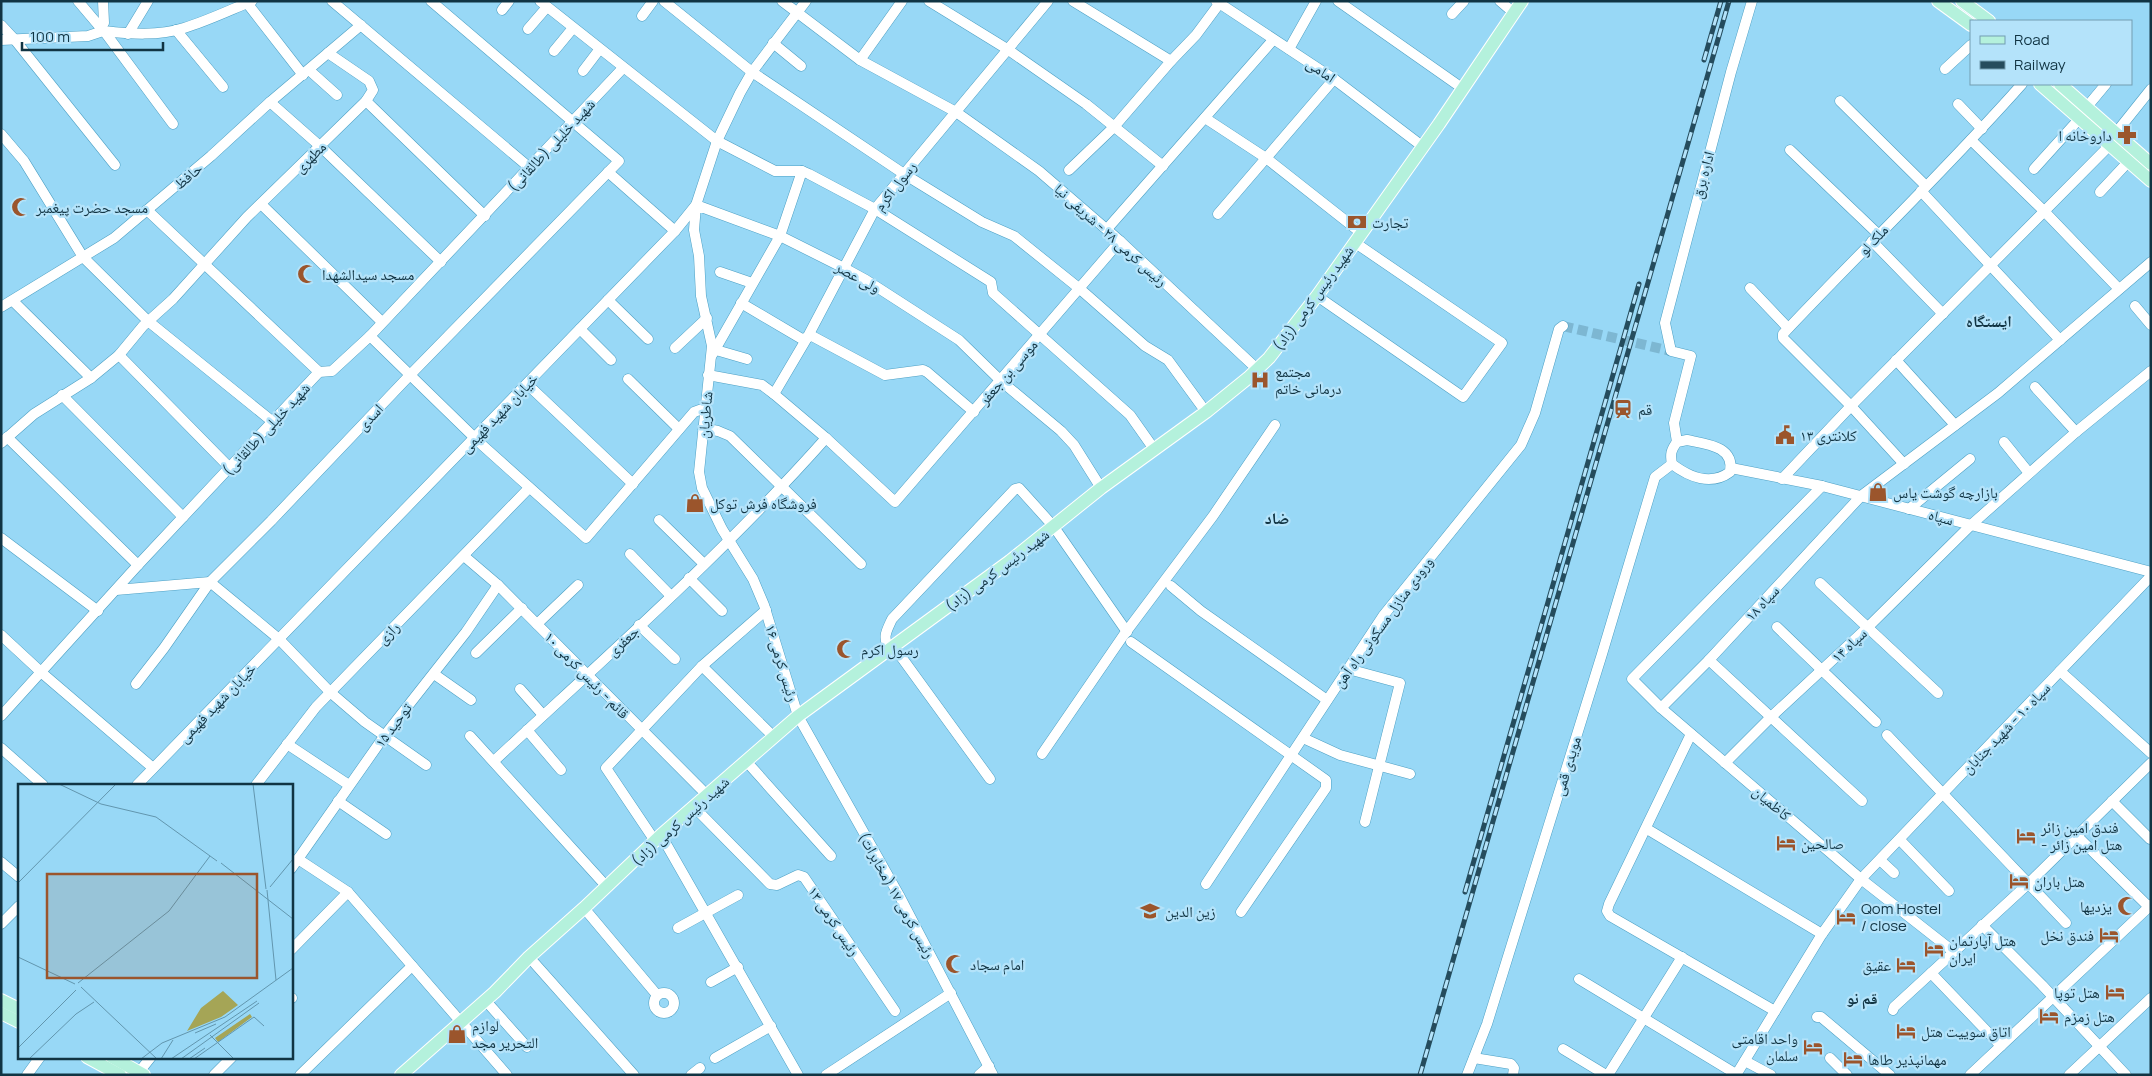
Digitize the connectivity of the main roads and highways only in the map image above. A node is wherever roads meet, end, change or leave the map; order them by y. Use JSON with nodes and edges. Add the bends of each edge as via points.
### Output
{"nodes":[{"id":1,"x":1522,"y":1,"type":"edge"},
{"id":2,"x":1938,"y":1,"type":"edge"},
{"id":3,"x":1962,"y":1,"type":"edge"},
{"id":4,"x":1985,"y":18,"type":"edge"},
{"id":5,"x":1970,"y":24,"type":"edge"},
{"id":6,"x":2041,"y":85,"type":"edge"},
{"id":7,"x":2061,"y":85,"type":"edge"},
{"id":8,"x":2083,"y":113,"type":"junction"},
{"id":9,"x":2113,"y":139,"type":"junction"},
{"id":10,"x":2151,"y":164,"type":"edge"},
{"id":11,"x":2151,"y":181,"type":"edge"},
{"id":12,"x":1,"y":1000,"type":"edge"},
{"id":13,"x":18,"y":1008,"type":"edge"},
{"id":14,"x":1,"y":1013,"type":"edge"},
{"id":15,"x":18,"y":1022,"type":"edge"},
{"id":16,"x":90,"y":1058,"type":"edge"},
{"id":17,"x":114,"y":1058,"type":"edge"},
{"id":18,"x":142,"y":1074,"type":"edge"},
{"id":19,"x":120,"y":1075,"type":"edge"},
{"id":20,"x":401,"y":1075,"type":"edge"}],
"edges":[{"from":1,"to":20,"type":"main road","name":"شهید رئیس کرمی (زاد)","via":[[1317,296],[1269,358],[1238,388],[773,736],[658,838],[486,1001]]},
{"from":2,"to":5,"type":"main road"},
{"from":3,"to":4,"type":"main road"},
{"from":6,"to":8,"type":"main road"},
{"from":7,"to":8,"type":"main road"},
{"from":8,"to":9,"type":"main road"},
{"from":9,"to":10,"type":"main road"},
{"from":9,"to":11,"type":"main road","via":[[2129,161]]},
{"from":12,"to":13,"type":"main road"},
{"from":14,"to":15,"type":"main road"},
{"from":16,"to":19,"type":"main road"},
{"from":17,"to":18,"type":"main road"}]}
